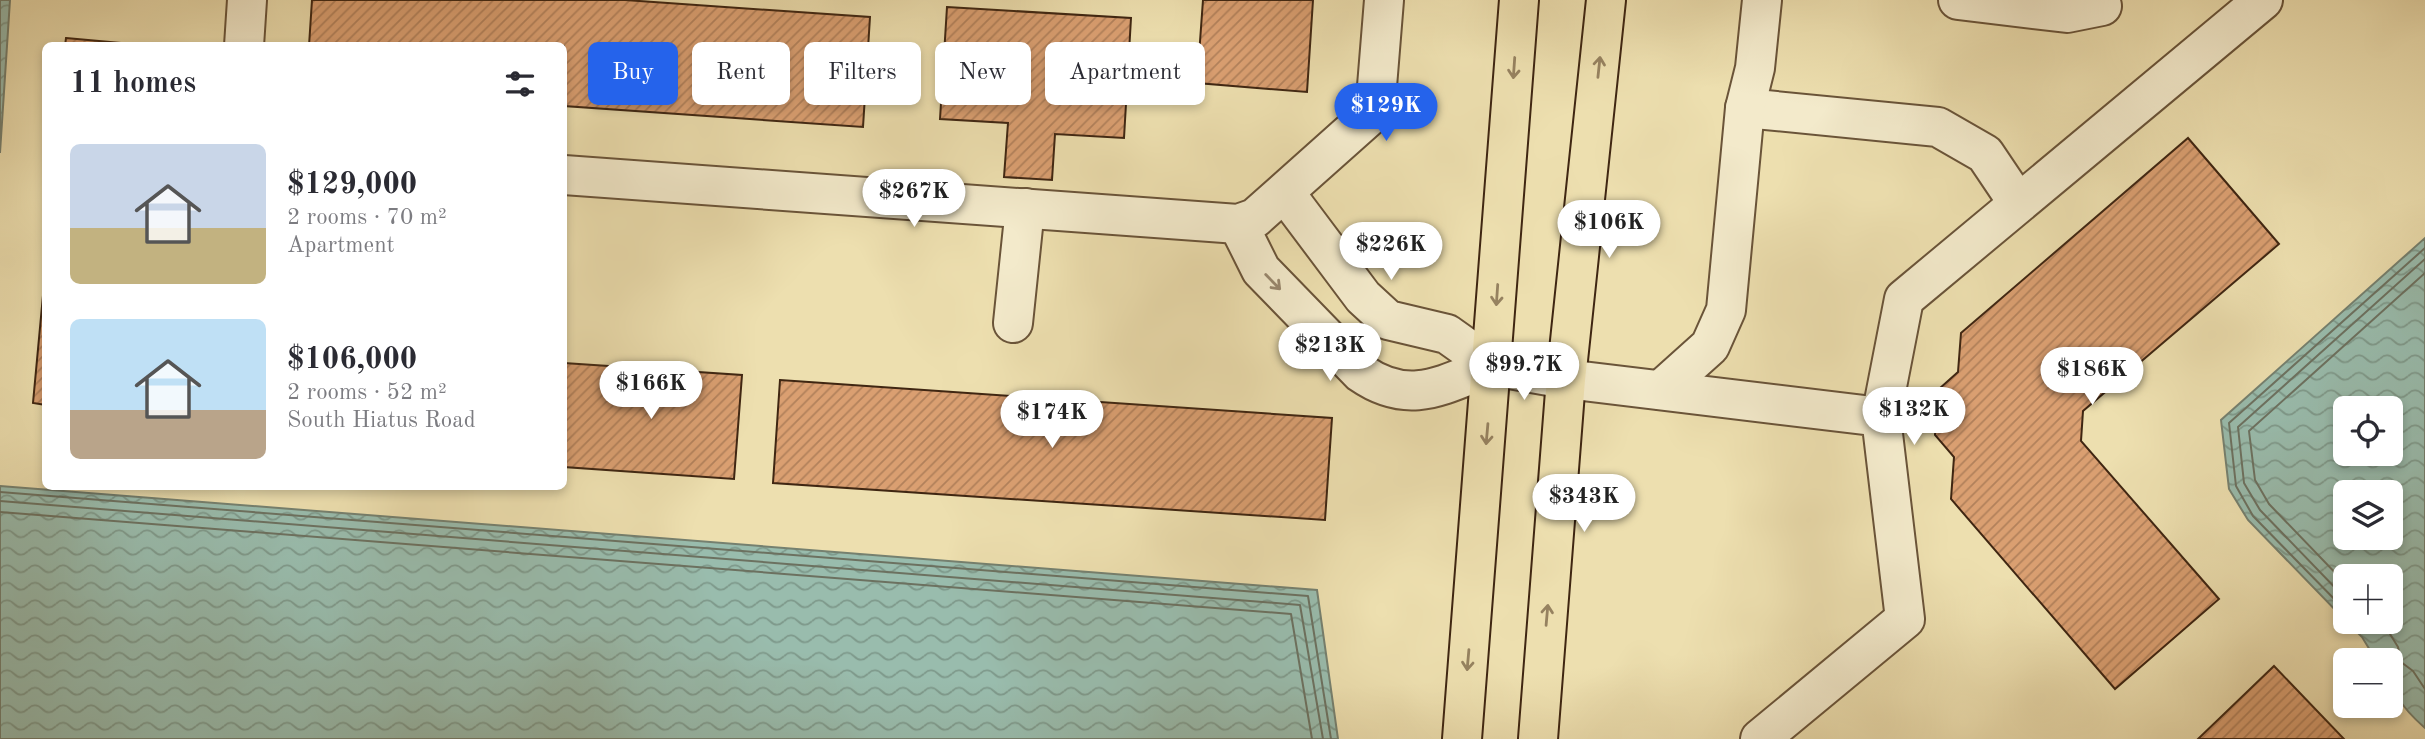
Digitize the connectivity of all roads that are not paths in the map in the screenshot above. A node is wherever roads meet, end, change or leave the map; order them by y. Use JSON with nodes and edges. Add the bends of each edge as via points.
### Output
{"nodes":[{"id":1,"x":247,"y":0,"type":"edge"},
{"id":2,"x":1384,"y":0,"type":"edge"},
{"id":3,"x":1519,"y":0,"type":"edge"},
{"id":4,"x":1606,"y":0,"type":"edge"},
{"id":5,"x":1762,"y":0,"type":"edge"},
{"id":6,"x":1958,"y":0,"type":"edge"},
{"id":7,"x":2263,"y":0,"type":"edge"},
{"id":8,"x":2102,"y":6,"type":"dead end"},
{"id":9,"x":244,"y":42,"type":"edge"},
{"id":10,"x":1745,"y":108,"type":"junction"},
{"id":11,"x":567,"y":175,"type":"edge"},
{"id":12,"x":1285,"y":193,"type":"junction"},
{"id":13,"x":2018,"y":203,"type":"junction"},
{"id":14,"x":1026,"y":208,"type":"junction"},
{"id":15,"x":1247,"y":221,"type":"junction"},
{"id":16,"x":1013,"y":323,"type":"dead end"},
{"id":17,"x":1492,"y":366,"type":"junction"},
{"id":18,"x":1566,"y":379,"type":"junction"},
{"id":19,"x":1661,"y":390,"type":"junction"},
{"id":20,"x":1881,"y":416,"type":"junction"},
{"id":21,"x":1462,"y":739,"type":"edge"},
{"id":22,"x":1538,"y":739,"type":"edge"},
{"id":23,"x":1760,"y":739,"type":"edge"}],
"edges":[{"from":1,"to":9,"type":"street"},
{"from":2,"to":12,"type":"street","via":[[1374,111]]},
{"from":3,"to":17,"type":"main road","one_way":true},
{"from":18,"to":4,"type":"main road","one_way":true},
{"from":5,"to":10,"type":"street","via":[[1755,68]]},
{"from":6,"to":8,"type":"street","via":[[2067,13]]},
{"from":7,"to":13,"type":"street"},
{"from":10,"to":13,"type":"street","via":[[1938,127],[1985,154]]},
{"from":10,"to":19,"type":"street","via":[[1726,310],[1710,346]]},
{"from":11,"to":14,"type":"street"},
{"from":12,"to":15,"type":"street"},
{"from":12,"to":17,"type":"street","via":[[1363,297],[1388,320],[1447,334]]},
{"from":13,"to":20,"type":"street","via":[[1904,299]]},
{"from":14,"to":15,"type":"street"},
{"from":14,"to":16,"type":"street"},
{"from":15,"to":17,"type":"street","one_way":true,"via":[[1261,270],[1378,385],[1424,391]]},
{"from":17,"to":18,"type":"street"},
{"from":17,"to":21,"type":"main road","one_way":true},
{"from":18,"to":19,"type":"street"},
{"from":22,"to":18,"type":"main road","one_way":true},
{"from":19,"to":20,"type":"street"},
{"from":20,"to":23,"type":"street","via":[[1905,619]]}]}
